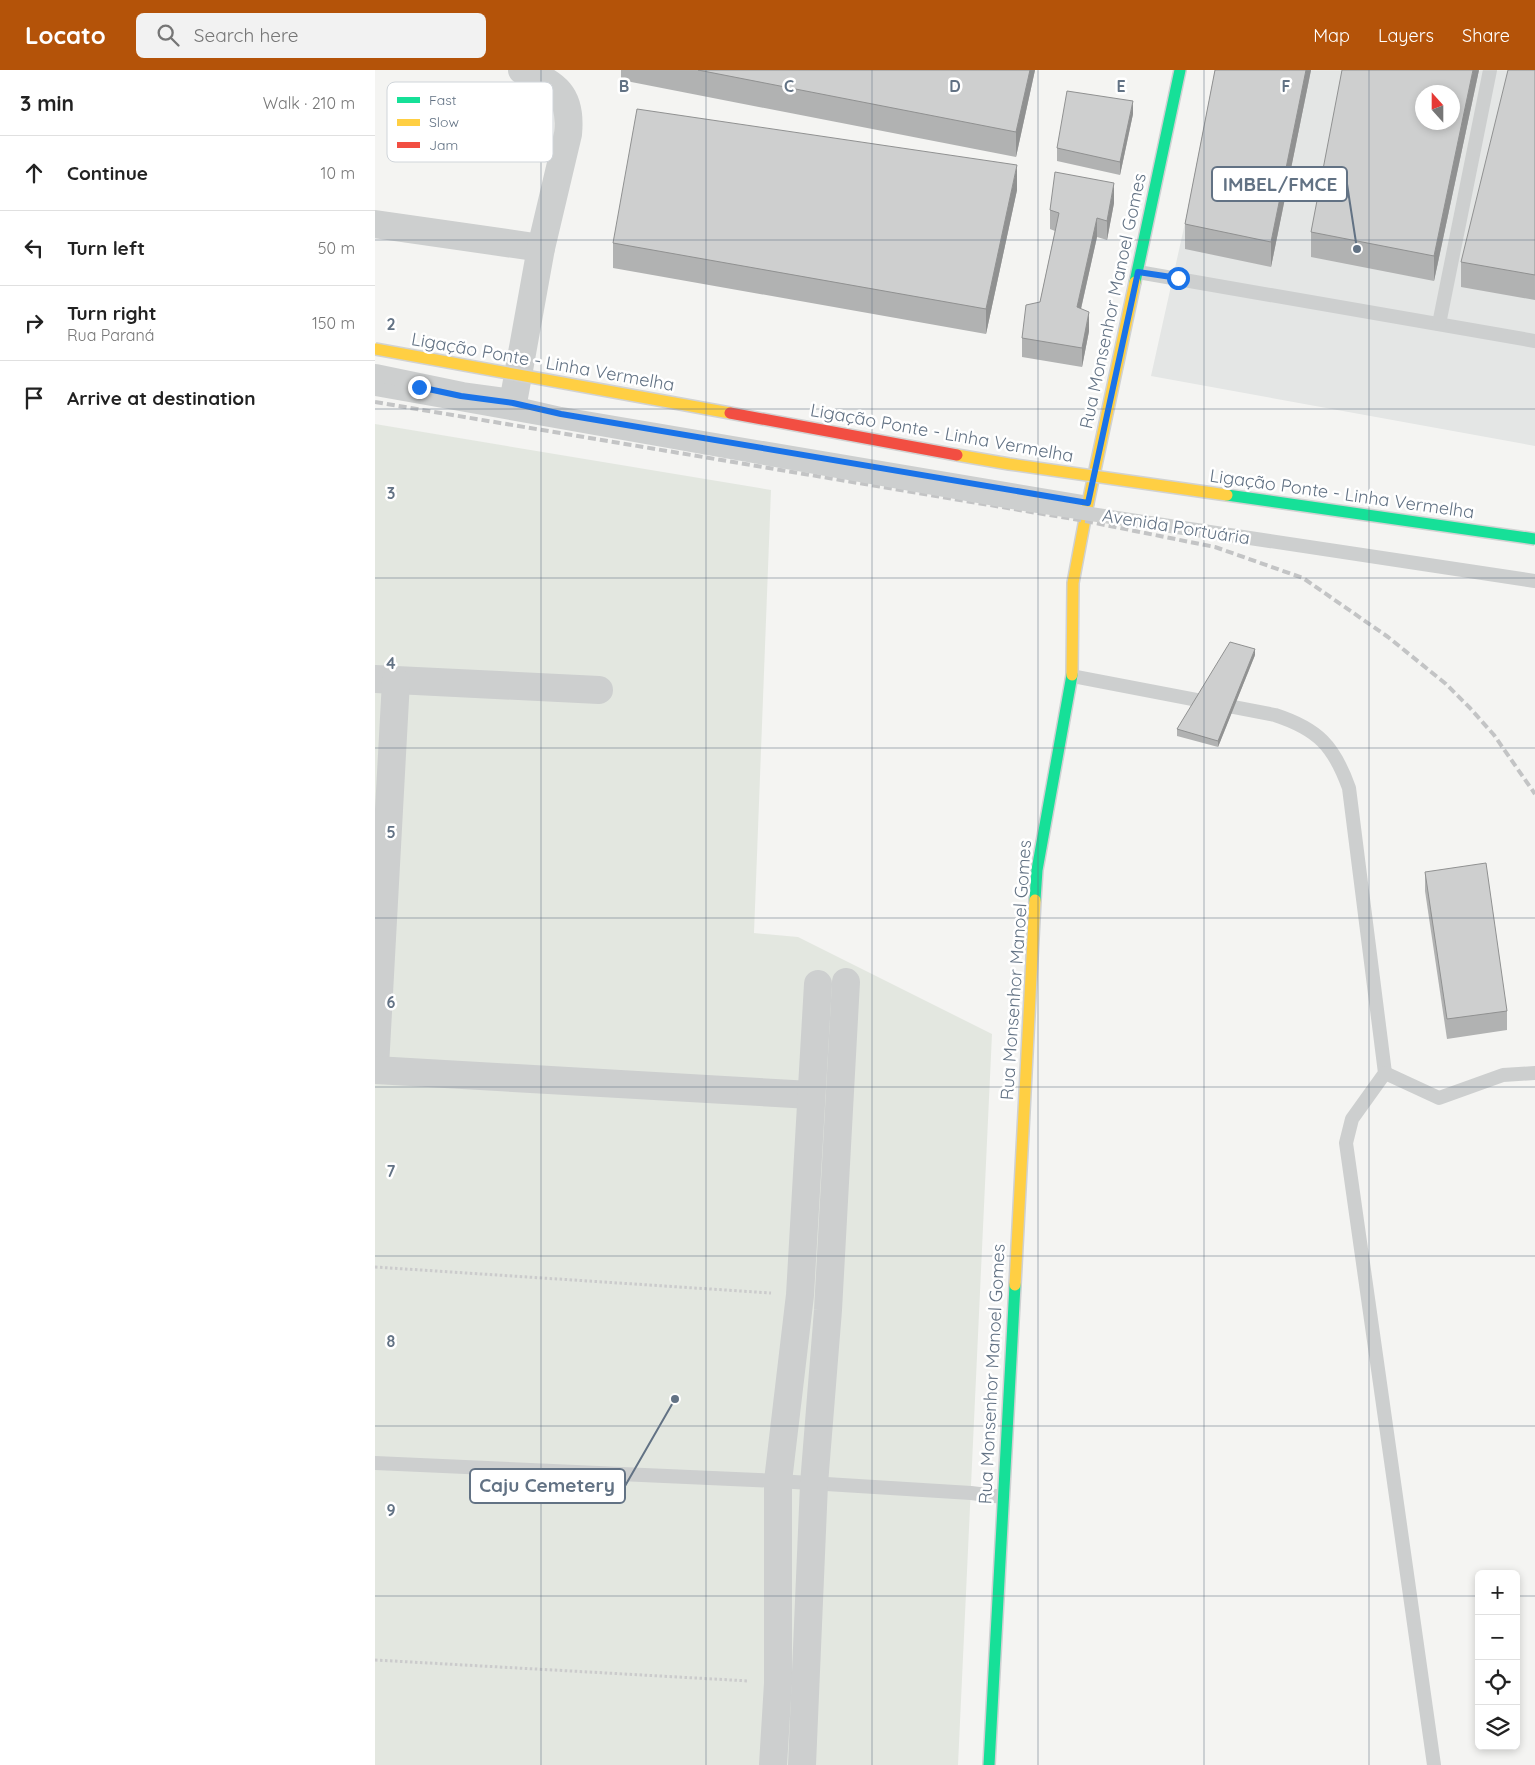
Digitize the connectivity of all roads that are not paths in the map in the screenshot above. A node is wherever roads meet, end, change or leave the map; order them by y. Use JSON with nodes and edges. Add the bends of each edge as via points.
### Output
{"nodes":[{"id":1,"x":522,"y":70,"type":"edge"},
{"id":2,"x":1180,"y":70,"type":"edge"},
{"id":3,"x":1491,"y":70,"type":"edge"},
{"id":4,"x":549,"y":82,"type":"edge"},
{"id":5,"x":553,"y":86,"type":"edge"},
{"id":6,"x":375,"y":224,"type":"edge"},
{"id":7,"x":541,"y":248,"type":"junction"},
{"id":8,"x":1138,"y":272,"type":"junction"},
{"id":9,"x":1439,"y":324,"type":"junction"},
{"id":10,"x":1535,"y":341,"type":"edge"},
{"id":11,"x":375,"y":349,"type":"edge"},
{"id":12,"x":375,"y":378,"type":"edge"},
{"id":13,"x":375,"y":389,"type":"edge"},
{"id":14,"x":513,"y":403,"type":"junction"},
{"id":15,"x":1088,"y":503,"type":"junction"},
{"id":16,"x":1535,"y":539,"type":"edge"},
{"id":17,"x":1535,"y":581,"type":"edge"},
{"id":18,"x":1072,"y":676,"type":"junction"},
{"id":19,"x":386,"y":680,"type":"edge"},
{"id":20,"x":599,"y":690,"type":"dead end"},
{"id":21,"x":846,"y":982,"type":"dead end"},
{"id":22,"x":817,"y":984,"type":"dead end"},
{"id":23,"x":375,"y":1069,"type":"edge"},
{"id":24,"x":1385,"y":1073,"type":"junction"},
{"id":25,"x":1535,"y":1073,"type":"edge"},
{"id":26,"x":811,"y":1095,"type":"junction"},
{"id":27,"x":375,"y":1463,"type":"edge"},
{"id":28,"x":778,"y":1480,"type":"junction"},
{"id":29,"x":814,"y":1484,"type":"junction"},
{"id":30,"x":1003,"y":1497,"type":"junction"},
{"id":31,"x":773,"y":1765,"type":"edge"},
{"id":32,"x":802,"y":1765,"type":"edge"},
{"id":33,"x":989,"y":1765,"type":"edge"},
{"id":34,"x":1434,"y":1765,"type":"edge"}],
"edges":[{"from":1,"to":4,"type":"street"},
{"from":2,"to":8,"type":"main road","name":"Rua Monsenhor Manoel Gomes"},
{"from":3,"to":9,"type":"lane"},
{"from":5,"to":7,"type":"street","via":[[565,101],[569,119]]},
{"from":6,"to":7,"type":"street"},
{"from":7,"to":14,"type":"street"},
{"from":8,"to":9,"type":"lane"},
{"from":8,"to":15,"type":"main road","name":"Rua Monsenhor Manoel Gomes"},
{"from":9,"to":10,"type":"lane"},
{"from":11,"to":16,"type":"main road","name":"Ligação Ponte - Linha Vermelha","bridge":true,"via":[[1009,464]]},
{"from":12,"to":14,"type":"street"},
{"from":13,"to":17,"type":"lane","name":"Avenida Portuária","bridge":true,"via":[[1018,503]]},
{"from":14,"to":15,"type":"lane","via":[[561,414]]},
{"from":15,"to":18,"type":"main road","name":"Rua Monsenhor Manoel Gomes","via":[[1073,583]]},
{"from":18,"to":24,"type":"lane","via":[[1275,715],[1295,721],[1330,747],[1349,788]]},
{"from":18,"to":30,"type":"main road","name":"Rua Monsenhor Manoel Gomes","via":[[1037,870]]},
{"from":19,"to":20,"type":"street"},
{"from":19,"to":23,"type":"street"},
{"from":21,"to":29,"type":"street","via":[[828,1310]]},
{"from":22,"to":26,"type":"street"},
{"from":23,"to":26,"type":"street"},
{"from":24,"to":25,"type":"lane","via":[[1439,1098],[1503,1075]]},
{"from":24,"to":34,"type":"lane","via":[[1352,1119],[1346,1144]]},
{"from":26,"to":28,"type":"street","via":[[800,1295]]},
{"from":27,"to":28,"type":"lane"},
{"from":28,"to":29,"type":"lane"},
{"from":28,"to":31,"type":"street","via":[[778,1683]]},
{"from":29,"to":30,"type":"lane"},
{"from":29,"to":32,"type":"street"},
{"from":30,"to":33,"type":"main road","name":"Rua Monsenhor Manoel Gomes"}]}
